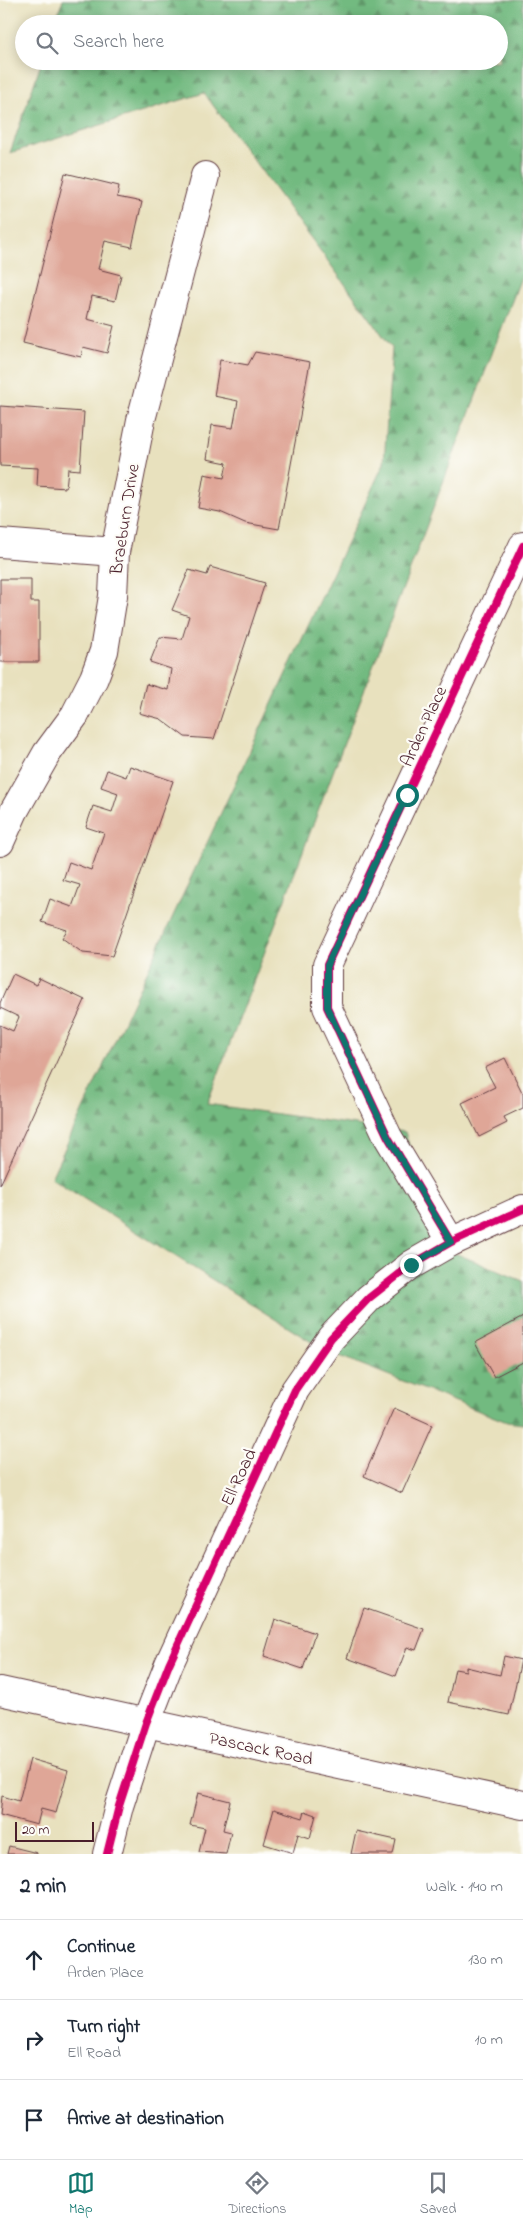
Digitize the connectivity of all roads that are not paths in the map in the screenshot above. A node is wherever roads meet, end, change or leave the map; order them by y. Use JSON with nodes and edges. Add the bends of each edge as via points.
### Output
{"nodes":[{"id":1,"x":205,"y":176,"type":"dead end"},
{"id":2,"x":0,"y":544,"type":"edge"},
{"id":3,"x":523,"y":546,"type":"edge"},
{"id":4,"x":115,"y":552,"type":"junction"},
{"id":5,"x":0,"y":842,"type":"edge"},
{"id":6,"x":523,"y":1209,"type":"edge"},
{"id":7,"x":451,"y":1242,"type":"junction"},
{"id":8,"x":0,"y":1691,"type":"edge"},
{"id":9,"x":146,"y":1723,"type":"junction"},
{"id":10,"x":523,"y":1805,"type":"edge"},
{"id":11,"x":107,"y":1854,"type":"edge"}],
"edges":[{"from":1,"to":4,"type":"street","name":"Braeburn Drive","via":[[141,420]]},
{"from":2,"to":4,"type":"street"},
{"from":3,"to":7,"type":"street","name":"Arden Place","via":[[327,965],[327,1007],[388,1137]]},
{"from":4,"to":5,"type":"street","name":"Braeburn Drive","via":[[113,596],[104,651],[94,678],[75,715],[42,762]]},
{"from":6,"to":7,"type":"street","name":"Ell Road"},
{"from":7,"to":9,"type":"street","name":"Ell Road","via":[[411,1265],[369,1298],[332,1338],[295,1390],[169,1664]]},
{"from":8,"to":9,"type":"street","name":"Pascack Road"},
{"from":9,"to":10,"type":"street","name":"Pascack Road"},
{"from":9,"to":11,"type":"street","name":"Ell Road"}]}
